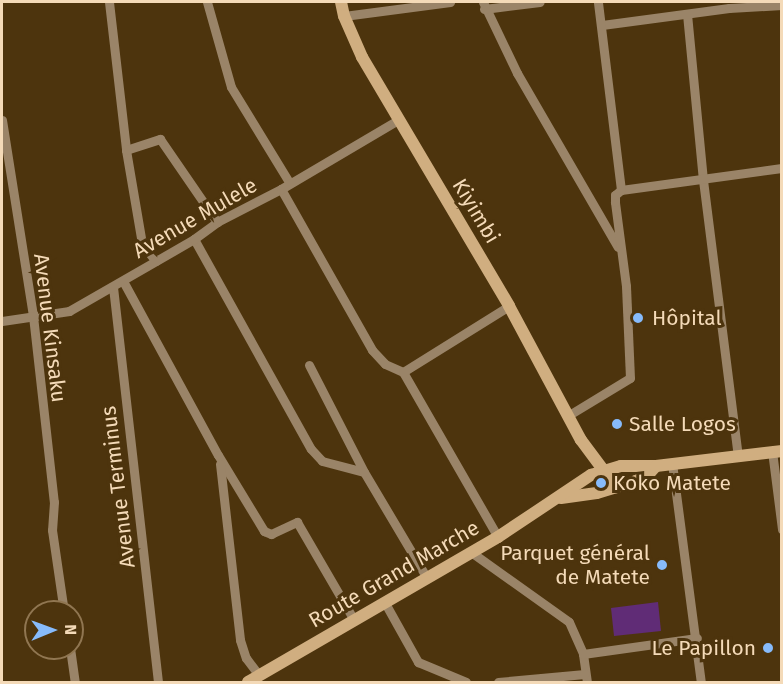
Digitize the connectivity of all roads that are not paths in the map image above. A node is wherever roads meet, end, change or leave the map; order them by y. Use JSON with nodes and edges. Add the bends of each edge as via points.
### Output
{"nodes":[{"id":1,"x":109,"y":2,"type":"edge"},
{"id":2,"x":207,"y":2,"type":"edge"},
{"id":3,"x":341,"y":2,"type":"edge"},
{"id":4,"x":450,"y":2,"type":"edge"},
{"id":5,"x":540,"y":2,"type":"edge"},
{"id":6,"x":598,"y":2,"type":"edge"},
{"id":7,"x":484,"y":5,"type":"edge"},
{"id":8,"x":736,"y":5,"type":"edge"},
{"id":9,"x":782,"y":5,"type":"edge"},
{"id":10,"x":687,"y":14,"type":"junction"},
{"id":11,"x":344,"y":16,"type":"junction"},
{"id":12,"x":602,"y":25,"type":"junction"},
{"id":13,"x":2,"y":120,"type":"edge"},
{"id":14,"x":398,"y":120,"type":"junction"},
{"id":15,"x":126,"y":150,"type":"junction"},
{"id":16,"x":782,"y":168,"type":"edge"},
{"id":17,"x":703,"y":180,"type":"junction"},
{"id":18,"x":289,"y":182,"type":"junction"},
{"id":19,"x":281,"y":189,"type":"junction"},
{"id":20,"x":621,"y":190,"type":"junction"},
{"id":21,"x":217,"y":222,"type":"junction"},
{"id":22,"x":194,"y":239,"type":"junction"},
{"id":23,"x":621,"y":252,"type":"junction"},
{"id":24,"x":156,"y":261,"type":"junction"},
{"id":25,"x":123,"y":281,"type":"junction"},
{"id":26,"x":113,"y":287,"type":"junction"},
{"id":27,"x":509,"y":306,"type":"junction"},
{"id":28,"x":33,"y":316,"type":"junction"},
{"id":29,"x":2,"y":321,"type":"edge"},
{"id":30,"x":309,"y":366,"type":"dead end"},
{"id":31,"x":403,"y":372,"type":"junction"},
{"id":32,"x":569,"y":415,"type":"junction"},
{"id":33,"x":777,"y":451,"type":"edge"},
{"id":34,"x":218,"y":455,"type":"junction"},
{"id":35,"x":738,"y":456,"type":"junction"},
{"id":36,"x":672,"y":464,"type":"junction"},
{"id":37,"x":657,"y":466,"type":"junction"},
{"id":38,"x":364,"y":472,"type":"junction"},
{"id":39,"x":597,"y":472,"type":"junction"},
{"id":40,"x":616,"y":487,"type":"junction"},
{"id":41,"x":597,"y":493,"type":"junction"},
{"id":42,"x":560,"y":498,"type":"junction"},
{"id":43,"x":782,"y":529,"type":"edge"},
{"id":44,"x":498,"y":537,"type":"junction"},
{"id":45,"x":471,"y":552,"type":"junction"},
{"id":46,"x":427,"y":578,"type":"junction"},
{"id":47,"x":62,"y":600,"type":"edge"},
{"id":48,"x":385,"y":603,"type":"junction"},
{"id":49,"x":354,"y":620,"type":"junction"},
{"id":50,"x":697,"y":638,"type":"junction"},
{"id":51,"x":583,"y":654,"type":"junction"},
{"id":52,"x":72,"y":660,"type":"edge"},
{"id":53,"x":259,"y":675,"type":"junction"},
{"id":54,"x":586,"y":678,"type":"edge"},
{"id":55,"x":75,"y":682,"type":"edge"},
{"id":56,"x":158,"y":682,"type":"edge"},
{"id":57,"x":248,"y":682,"type":"edge"},
{"id":58,"x":465,"y":682,"type":"edge"},
{"id":59,"x":498,"y":682,"type":"edge"},
{"id":60,"x":701,"y":682,"type":"edge"}],
"edges":[{"from":1,"to":15,"type":"street"},
{"from":2,"to":18,"type":"street","via":[[231,87]]},
{"from":3,"to":11,"type":"street","name":"Kiyimbi"},
{"from":4,"to":11,"type":"street"},
{"from":5,"to":7,"type":"street"},
{"from":6,"to":12,"type":"street"},
{"from":7,"to":23,"type":"street","via":[[517,73]]},
{"from":8,"to":9,"type":"street"},
{"from":8,"to":10,"type":"street"},
{"from":10,"to":12,"type":"street"},
{"from":10,"to":17,"type":"street"},
{"from":11,"to":14,"type":"street","name":"Kiyimbi"},
{"from":12,"to":20,"type":"street"},
{"from":13,"to":28,"type":"street","name":"Avenue Kinsaku"},
{"from":14,"to":18,"type":"street","name":"Avenue Mulele"},
{"from":14,"to":27,"type":"street","name":"Kiyimbi"},
{"from":15,"to":21,"type":"street","via":[[160,139]]},
{"from":15,"to":24,"type":"street","via":[[142,244]]},
{"from":16,"to":17,"type":"street"},
{"from":17,"to":20,"type":"street"},
{"from":17,"to":35,"type":"street"},
{"from":18,"to":19,"type":"street","name":"Avenue Mulele"},
{"from":19,"to":21,"type":"street","name":"Avenue Mulele"},
{"from":19,"to":31,"type":"street","via":[[372,350],[385,364]]},
{"from":20,"to":23,"type":"street","via":[[615,195],[615,202]]},
{"from":21,"to":22,"type":"street","name":"Avenue Mulele"},
{"from":22,"to":24,"type":"street","name":"Avenue Mulele"},
{"from":22,"to":38,"type":"street","via":[[311,449],[322,461]]},
{"from":23,"to":32,"type":"street","via":[[630,378]]},
{"from":24,"to":25,"type":"street","name":"Avenue Mulele"},
{"from":25,"to":26,"type":"street","name":"Avenue Mulele"},
{"from":25,"to":34,"type":"street"},
{"from":26,"to":28,"type":"street","name":"Avenue Mulele","via":[[69,311]]},
{"from":26,"to":56,"type":"street","name":"Avenue Terminus"},
{"from":27,"to":31,"type":"street"},
{"from":27,"to":32,"type":"street","name":"Kiyimbi"},
{"from":28,"to":29,"type":"street","name":"Avenue Mulele"},
{"from":28,"to":47,"type":"street","name":"Avenue Kinsaku","via":[[54,502],[52,530]]},
{"from":30,"to":38,"type":"street"},
{"from":31,"to":44,"type":"street"},
{"from":32,"to":39,"type":"street","name":"Kiyimbi"},
{"from":33,"to":35,"type":"street"},
{"from":33,"to":43,"type":"street"},
{"from":34,"to":49,"type":"street","via":[[264,531],[271,534],[297,522]]},
{"from":34,"to":53,"type":"street","via":[[240,640],[246,658]]},
{"from":35,"to":36,"type":"street"},
{"from":36,"to":37,"type":"street"},
{"from":36,"to":50,"type":"street"},
{"from":37,"to":39,"type":"street","via":[[633,465]]},
{"from":37,"to":40,"type":"street","name":"Route Grand Marche","via":[[643,478]]},
{"from":38,"to":46,"type":"street"},
{"from":39,"to":40,"type":"street","name":"Kiyimbi"},
{"from":39,"to":41,"type":"street","name":"Kiyimbi"},
{"from":39,"to":42,"type":"street","name":"Route Grand Marche"},
{"from":40,"to":41,"type":"street","name":"Route Grand Marche"},
{"from":41,"to":42,"type":"street","name":"Route Grand Marche"},
{"from":42,"to":44,"type":"street","name":"Route Grand Marche"},
{"from":44,"to":45,"type":"street","name":"Route Grand Marche"},
{"from":45,"to":46,"type":"street","name":"Route Grand Marche"},
{"from":45,"to":51,"type":"street","via":[[569,622]]},
{"from":46,"to":48,"type":"street","name":"Route Grand Marche"},
{"from":48,"to":49,"type":"street","name":"Route Grand Marche"},
{"from":48,"to":58,"type":"street","via":[[418,662]]},
{"from":49,"to":53,"type":"street","name":"Route Grand Marche"},
{"from":50,"to":51,"type":"street"},
{"from":50,"to":60,"type":"street"},
{"from":51,"to":54,"type":"street"},
{"from":52,"to":55,"type":"street"},
{"from":53,"to":57,"type":"street","name":"Route Grand Marche"},
{"from":54,"to":59,"type":"street"}]}
